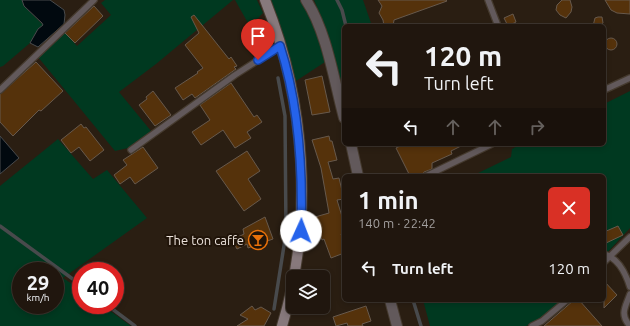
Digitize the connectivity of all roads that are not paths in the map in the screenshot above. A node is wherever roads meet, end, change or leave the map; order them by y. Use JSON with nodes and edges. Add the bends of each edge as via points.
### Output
{"nodes":[{"id":1,"x":94,"y":0,"type":"edge"},
{"id":2,"x":264,"y":0,"type":"edge"},
{"id":3,"x":306,"y":0,"type":"edge"},
{"id":4,"x":488,"y":0,"type":"edge"},
{"id":5,"x":497,"y":24,"type":"edge"},
{"id":6,"x":280,"y":46,"type":"junction"},
{"id":7,"x":630,"y":78,"type":"edge"},
{"id":8,"x":606,"y":89,"type":"edge"},
{"id":9,"x":0,"y":90,"type":"edge"},
{"id":10,"x":342,"y":110,"type":"edge"},
{"id":11,"x":351,"y":146,"type":"edge"},
{"id":12,"x":488,"y":146,"type":"edge"},
{"id":13,"x":131,"y":150,"type":"dead end"},
{"id":14,"x":358,"y":174,"type":"edge"},
{"id":15,"x":430,"y":174,"type":"edge"},
{"id":16,"x":630,"y":236,"type":"edge"},
{"id":17,"x":607,"y":255,"type":"edge"},
{"id":18,"x":630,"y":287,"type":"edge"},
{"id":19,"x":630,"y":294,"type":"edge"},
{"id":20,"x":391,"y":302,"type":"edge"},
{"id":21,"x":565,"y":302,"type":"edge"},
{"id":22,"x":282,"y":326,"type":"edge"},
{"id":23,"x":397,"y":326,"type":"edge"},
{"id":24,"x":532,"y":326,"type":"edge"},
{"id":25,"x":630,"y":326,"type":"edge"}],
"edges":[{"from":1,"to":9,"type":"lane"},
{"from":2,"to":6,"type":"street"},
{"from":3,"to":10,"type":"street","via":[[314,11],[323,37]]},
{"from":4,"to":5,"type":"lane"},
{"from":6,"to":13,"type":"lane"},
{"from":6,"to":22,"type":"street","via":[[289,75],[298,134],[302,187],[301,231]]},
{"from":7,"to":8,"type":"lane"},
{"from":11,"to":14,"type":"street"},
{"from":12,"to":15,"type":"lane"},
{"from":16,"to":17,"type":"lane"},
{"from":17,"to":18,"type":"lane","via":[[621,268]]},
{"from":19,"to":25,"type":"lane","via":[[623,314]]},
{"from":20,"to":23,"type":"street"},
{"from":21,"to":24,"type":"lane"}]}
